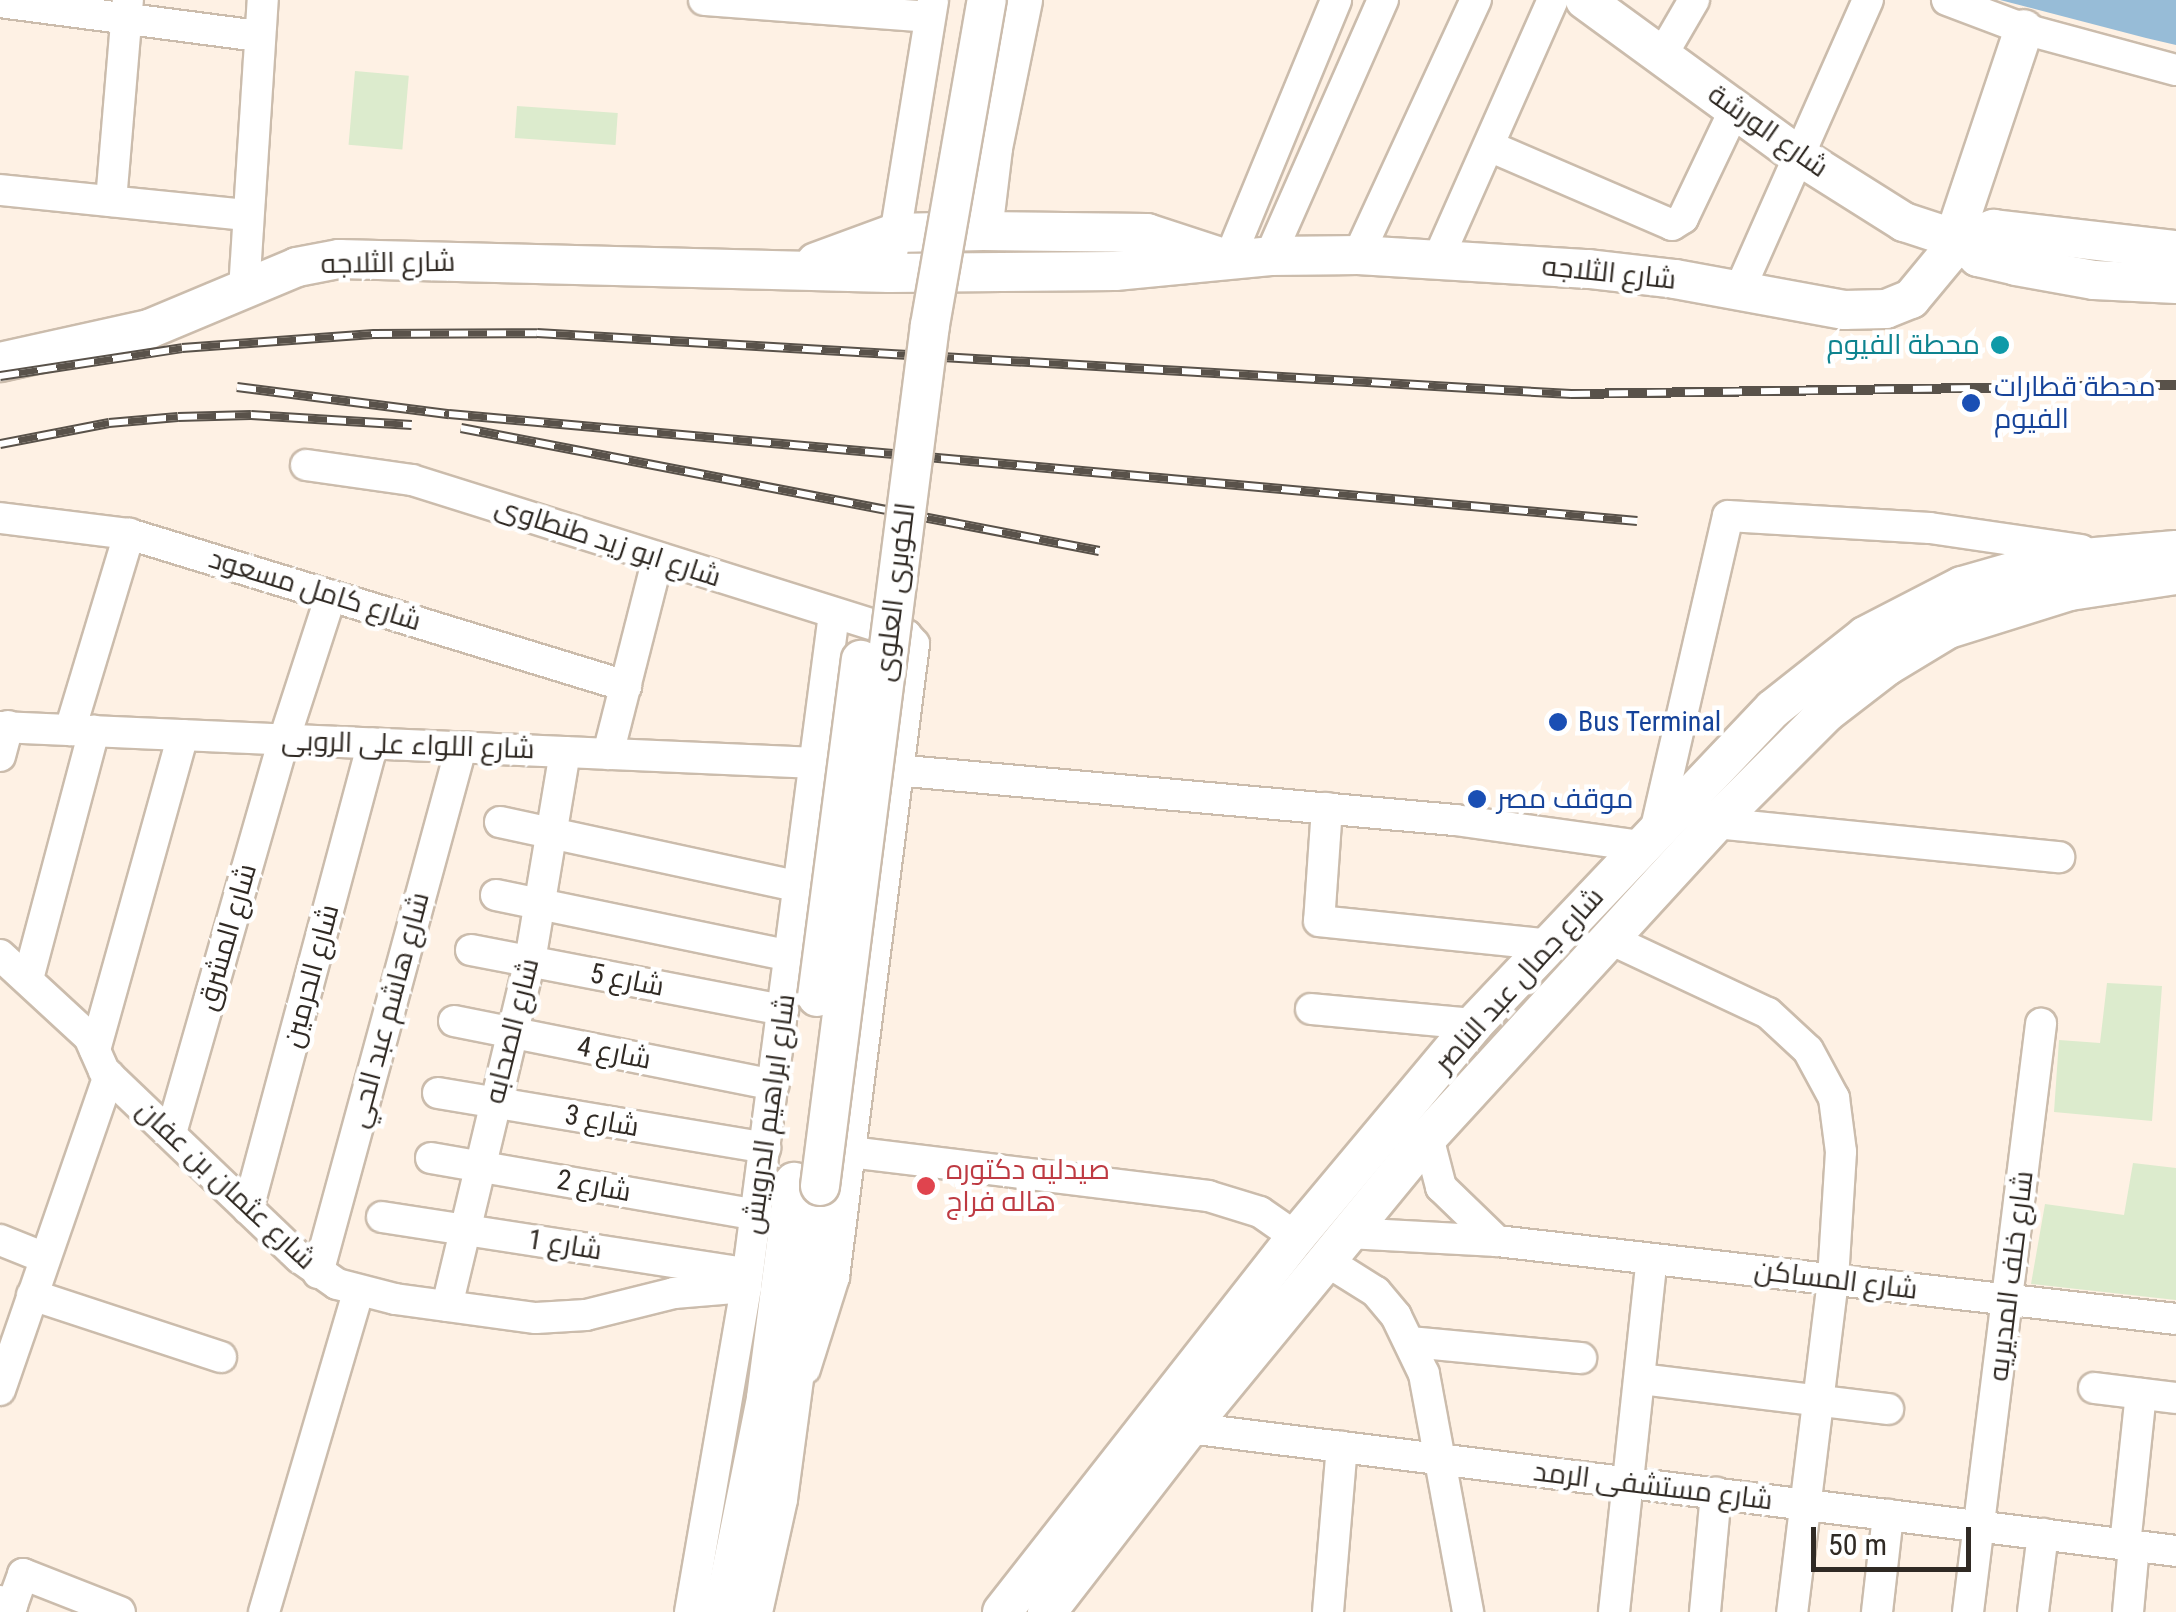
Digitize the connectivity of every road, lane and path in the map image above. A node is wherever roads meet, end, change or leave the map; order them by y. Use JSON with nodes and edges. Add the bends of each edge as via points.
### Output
{"nodes":[{"id":1,"x":263,"y":0,"type":"edge"},
{"id":2,"x":704,"y":0,"type":"edge"},
{"id":3,"x":714,"y":0,"type":"edge"},
{"id":4,"x":987,"y":0,"type":"edge"},
{"id":5,"x":1023,"y":0,"type":"edge"},
{"id":6,"x":1336,"y":0,"type":"edge"},
{"id":7,"x":1383,"y":0,"type":"edge"},
{"id":8,"x":1476,"y":0,"type":"edge"},
{"id":9,"x":1553,"y":0,"type":"edge"},
{"id":10,"x":1585,"y":0,"type":"edge"},
{"id":11,"x":1694,"y":0,"type":"edge"},
{"id":12,"x":1868,"y":0,"type":"edge"},
{"id":13,"x":1947,"y":0,"type":"edge"},
{"id":14,"x":0,"y":2,"type":"edge"},
{"id":15,"x":830,"y":5,"type":"edge"},
{"id":16,"x":941,"y":6,"type":"edge"},
{"id":17,"x":128,"y":9,"type":"edge"},
{"id":18,"x":2024,"y":29,"type":"junction"},
{"id":19,"x":260,"y":36,"type":"junction"},
{"id":20,"x":1662,"y":55,"type":"junction"},
{"id":21,"x":2176,"y":70,"type":"edge"},
{"id":22,"x":1735,"y":109,"type":"junction"},
{"id":23,"x":1490,"y":146,"type":"junction"},
{"id":24,"x":1796,"y":154,"type":"junction"},
{"id":25,"x":0,"y":190,"type":"edge"},
{"id":26,"x":112,"y":201,"type":"junction"},
{"id":27,"x":246,"y":215,"type":"junction"},
{"id":28,"x":983,"y":231,"type":"junction"},
{"id":29,"x":896,"y":233,"type":"junction"},
{"id":30,"x":1959,"y":240,"type":"junction"},
{"id":31,"x":2176,"y":250,"type":"edge"},
{"id":32,"x":1358,"y":255,"type":"junction"},
{"id":33,"x":1270,"y":256,"type":"junction"},
{"id":34,"x":1438,"y":259,"type":"junction"},
{"id":35,"x":1228,"y":260,"type":"junction"},
{"id":36,"x":794,"y":270,"type":"junction"},
{"id":37,"x":889,"y":273,"type":"junction"},
{"id":38,"x":2176,"y":284,"type":"edge"},
{"id":39,"x":244,"y":290,"type":"junction"},
{"id":40,"x":1739,"y":290,"type":"junction"},
{"id":41,"x":0,"y":362,"type":"edge"},
{"id":42,"x":306,"y":466,"type":"dead end"},
{"id":43,"x":0,"y":518,"type":"edge"},
{"id":44,"x":129,"y":534,"type":"junction"},
{"id":45,"x":2176,"y":550,"type":"edge"},
{"id":46,"x":2109,"y":554,"type":"junction"},
{"id":47,"x":658,"y":558,"type":"junction"},
{"id":48,"x":2176,"y":575,"type":"edge"},
{"id":49,"x":331,"y":595,"type":"junction"},
{"id":50,"x":834,"y":614,"type":"junction"},
{"id":51,"x":906,"y":635,"type":"joint"},
{"id":52,"x":626,"y":686,"type":"junction"},
{"id":53,"x":82,"y":730,"type":"junction"},
{"id":54,"x":183,"y":735,"type":"junction"},
{"id":55,"x":3,"y":736,"type":"edge"},
{"id":56,"x":284,"y":740,"type":"junction"},
{"id":57,"x":373,"y":744,"type":"junction"},
{"id":58,"x":460,"y":748,"type":"junction"},
{"id":59,"x":565,"y":752,"type":"junction"},
{"id":60,"x":608,"y":754,"type":"junction"},
{"id":61,"x":816,"y":762,"type":"junction"},
{"id":62,"x":900,"y":769,"type":"junction"},
{"id":63,"x":1328,"y":808,"type":"junction"},
{"id":64,"x":500,"y":822,"type":"dead end"},
{"id":65,"x":1716,"y":823,"type":"junction"},
{"id":66,"x":551,"y":834,"type":"junction"},
{"id":67,"x":1648,"y":839,"type":"junction"},
{"id":68,"x":2060,"y":857,"type":"dead end"},
{"id":69,"x":800,"y":887,"type":"junction"},
{"id":70,"x":496,"y":896,"type":"dead end"},
{"id":71,"x":540,"y":904,"type":"junction"},
{"id":72,"x":1612,"y":940,"type":"junction"},
{"id":73,"x":1550,"y":945,"type":"junction"},
{"id":74,"x":471,"y":950,"type":"dead end"},
{"id":75,"x":0,"y":955,"type":"edge"},
{"id":76,"x":791,"y":956,"type":"junction"},
{"id":77,"x":530,"y":962,"type":"junction"},
{"id":78,"x":28,"y":979,"type":"junction"},
{"id":79,"x":1311,"y":1008,"type":"dead end"},
{"id":80,"x":783,"y":1010,"type":"junction"},
{"id":81,"x":454,"y":1021,"type":"dead end"},
{"id":82,"x":1474,"y":1024,"type":"junction"},
{"id":83,"x":2040,"y":1024,"type":"dead end"},
{"id":84,"x":514,"y":1033,"type":"junction"},
{"id":85,"x":102,"y":1062,"type":"junction"},
{"id":86,"x":774,"y":1084,"type":"junction"},
{"id":87,"x":438,"y":1093,"type":"dead end"},
{"id":88,"x":495,"y":1102,"type":"junction"},
{"id":89,"x":171,"y":1134,"type":"junction"},
{"id":90,"x":1428,"y":1137,"type":"junction"},
{"id":91,"x":765,"y":1148,"type":"junction"},
{"id":92,"x":850,"y":1152,"type":"junction"},
{"id":93,"x":431,"y":1158,"type":"dead end"},
{"id":94,"x":480,"y":1166,"type":"junction"},
{"id":95,"x":807,"y":1184,"type":"junction"},
{"id":96,"x":248,"y":1209,"type":"junction"},
{"id":97,"x":756,"y":1215,"type":"junction"},
{"id":98,"x":382,"y":1217,"type":"dead end"},
{"id":99,"x":465,"y":1230,"type":"junction"},
{"id":100,"x":0,"y":1240,"type":"edge"},
{"id":101,"x":1497,"y":1242,"type":"junction"},
{"id":102,"x":1323,"y":1243,"type":"junction"},
{"id":103,"x":46,"y":1258,"type":"junction"},
{"id":104,"x":1652,"y":1259,"type":"junction"},
{"id":105,"x":318,"y":1273,"type":"junction"},
{"id":106,"x":747,"y":1280,"type":"junction"},
{"id":107,"x":1833,"y":1280,"type":"junction"},
{"id":108,"x":358,"y":1292,"type":"junction"},
{"id":109,"x":32,"y":1295,"type":"junction"},
{"id":110,"x":2010,"y":1300,"type":"junction"},
{"id":111,"x":447,"y":1306,"type":"junction"},
{"id":112,"x":2176,"y":1319,"type":"edge"},
{"id":113,"x":1410,"y":1342,"type":"junction"},
{"id":114,"x":221,"y":1357,"type":"dead end"},
{"id":115,"x":1580,"y":1358,"type":"dead end"},
{"id":116,"x":1640,"y":1378,"type":"junction"},
{"id":117,"x":795,"y":1388,"type":"junction"},
{"id":118,"x":2094,"y":1388,"type":"dead end"},
{"id":119,"x":0,"y":1390,"type":"edge"},
{"id":120,"x":2141,"y":1394,"type":"junction"},
{"id":121,"x":2176,"y":1398,"type":"edge"},
{"id":122,"x":1819,"y":1400,"type":"junction"},
{"id":123,"x":1888,"y":1409,"type":"dead end"},
{"id":124,"x":1189,"y":1428,"type":"junction"},
{"id":125,"x":1342,"y":1447,"type":"junction"},
{"id":126,"x":1442,"y":1459,"type":"junction"},
{"id":127,"x":1629,"y":1483,"type":"junction"},
{"id":128,"x":1716,"y":1494,"type":"junction"},
{"id":129,"x":1807,"y":1505,"type":"junction"},
{"id":130,"x":1888,"y":1515,"type":"junction"},
{"id":131,"x":1978,"y":1526,"type":"junction"},
{"id":132,"x":2043,"y":1534,"type":"junction"},
{"id":133,"x":2130,"y":1545,"type":"junction"},
{"id":134,"x":2176,"y":1551,"type":"edge"},
{"id":135,"x":7,"y":1606,"type":"edge"},
{"id":136,"x":116,"y":1611,"type":"edge"},
{"id":137,"x":748,"y":1611,"type":"edge"},
{"id":138,"x":264,"y":1612,"type":"edge"},
{"id":139,"x":690,"y":1612,"type":"edge"},
{"id":140,"x":1002,"y":1612,"type":"edge"},
{"id":141,"x":1047,"y":1612,"type":"edge"},
{"id":142,"x":1328,"y":1612,"type":"edge"},
{"id":143,"x":1468,"y":1612,"type":"edge"},
{"id":144,"x":1614,"y":1612,"type":"edge"},
{"id":145,"x":1704,"y":1612,"type":"edge"},
{"id":146,"x":1792,"y":1612,"type":"edge"},
{"id":147,"x":1877,"y":1612,"type":"edge"},
{"id":148,"x":1968,"y":1612,"type":"edge"},
{"id":149,"x":2033,"y":1612,"type":"edge"},
{"id":150,"x":2128,"y":1612,"type":"edge"}],
"edges":[{"from":1,"to":19,"type":"street"},
{"from":2,"to":3,"type":"street"},
{"from":3,"to":15,"type":"street"},
{"from":4,"to":95,"type":"main road","name":"الكوبرى العلوى","bridge":true,"via":[[930,325]]},
{"from":5,"to":28,"type":"main road"},
{"from":6,"to":35,"type":"street"},
{"from":7,"to":33,"type":"street"},
{"from":8,"to":32,"type":"street"},
{"from":9,"to":23,"type":"street"},
{"from":10,"to":20,"type":"main road","name":"شارع الورشة"},
{"from":11,"to":20,"type":"street"},
{"from":12,"to":24,"type":"street"},
{"from":13,"to":18,"type":"street"},
{"from":14,"to":17,"type":"street"},
{"from":15,"to":16,"type":"street"},
{"from":16,"to":29,"type":"street"},
{"from":16,"to":95,"type":"main road","name":"الكوبرى العلوى","bridge":true},
{"from":17,"to":19,"type":"street"},
{"from":17,"to":26,"type":"street"},
{"from":18,"to":21,"type":"street"},
{"from":18,"to":30,"type":"main road","name":"شارع الثلاجه"},
{"from":19,"to":27,"type":"street"},
{"from":20,"to":22,"type":"main road","name":"شارع الورشة"},
{"from":22,"to":23,"type":"street","via":[[1683,218],[1672,225]]},
{"from":22,"to":24,"type":"main road","name":"شارع الورشة"},
{"from":23,"to":34,"type":"street"},
{"from":24,"to":30,"type":"main road","name":"شارع الورشة","via":[[1888,214]]},
{"from":24,"to":40,"type":"street"},
{"from":25,"to":26,"type":"street"},
{"from":26,"to":27,"type":"street"},
{"from":27,"to":39,"type":"street"},
{"from":28,"to":29,"type":"main road","name":"شارع الثلاجه"},
{"from":28,"to":35,"type":"main road","name":"شارع الثلاجه","via":[[1147,233]]},
{"from":29,"to":36,"type":"main road","name":"شارع الثلاجه"},
{"from":29,"to":37,"type":"street"},
{"from":30,"to":31,"type":"main road","via":[[1994,230]]},
{"from":30,"to":38,"type":"main road","name":"شارع الورشة","via":[[1978,257],[2016,266],[2094,280]]},
{"from":30,"to":40,"type":"main road","name":"شارع الثلاجه","via":[[1928,283],[1886,309],[1844,310]]},
{"from":32,"to":33,"type":"main road","name":"شارع الثلاجه"},
{"from":32,"to":34,"type":"main road","name":"شارع الثلاجه"},
{"from":33,"to":35,"type":"main road","name":"شارع الثلاجه"},
{"from":34,"to":40,"type":"main road","name":"شارع الثلاجه","via":[[1589,269]]},
{"from":35,"to":37,"type":"main road","name":"شارع الثلاجه","via":[[1115,272]]},
{"from":36,"to":37,"type":"main road","name":"شارع الثلاجه"},
{"from":36,"to":39,"type":"main road","name":"شارع الثلاجه","via":[[340,259],[296,266]]},
{"from":39,"to":41,"type":"main road","name":"شارع الثلاجه","via":[[149,329]]},
{"from":42,"to":47,"type":"street","name":"شارع ابو زيد طنطاوى","via":[[412,480]]},
{"from":43,"to":44,"type":"street","name":"شارع كامل مسعود"},
{"from":44,"to":49,"type":"street","name":"شارع كامل مسعود"},
{"from":44,"to":53,"type":"street"},
{"from":45,"to":46,"type":"main road","name":"شارع جمال عبد الناصر"},
{"from":46,"to":67,"type":"main road","name":"شارع جمال عبد الناصر","via":[[1996,574],[1928,600],[1865,636],[1773,708]]},
{"from":46,"to":67,"type":"street","via":[[1930,528],[1728,516]]},
{"from":47,"to":50,"type":"street","name":"شارع ابو زيد طنطاوى"},
{"from":47,"to":52,"type":"street"},
{"from":48,"to":65,"type":"main road","name":"شارع جمال عبد الناصر","via":[[2070,591],[1948,629],[1826,712]]},
{"from":49,"to":52,"type":"street","name":"شارع كامل مسعود"},
{"from":49,"to":56,"type":"street","name":"شارع المشرق"},
{"from":50,"to":51,"type":"street","name":"شارع ابو زيد طنطاوى"},
{"from":50,"to":61,"type":"street","name":"شارع ابراهيم الدرويش"},
{"from":51,"to":62,"type":"street","name":"شارع ابراهيم الدرويش","via":[[916,650]]},
{"from":52,"to":60,"type":"street"},
{"from":53,"to":54,"type":"street","name":"شارع اللواء على الروبى"},
{"from":53,"to":55,"type":"street","name":"شارع اللواء على الروبى"},
{"from":53,"to":78,"type":"street"},
{"from":54,"to":56,"type":"street","name":"شارع اللواء على الروبى"},
{"from":54,"to":85,"type":"street"},
{"from":56,"to":57,"type":"street","name":"شارع اللواء على الروبى"},
{"from":56,"to":89,"type":"street","name":"شارع المشرق"},
{"from":57,"to":58,"type":"street","name":"شارع اللواء على الروبى"},
{"from":57,"to":96,"type":"street","name":"شارع الحرمين"},
{"from":58,"to":59,"type":"street","name":"شارع اللواء على الروبى"},
{"from":58,"to":105,"type":"street","name":"شارع هاشم عبد الحي"},
{"from":59,"to":60,"type":"street","name":"شارع اللواء على الروبى"},
{"from":59,"to":66,"type":"street","name":"شارع الصحابه"},
{"from":60,"to":61,"type":"street","name":"شارع اللواء على الروبى"},
{"from":61,"to":62,"type":"street","name":"شارع اللواء على الروبى"},
{"from":61,"to":69,"type":"street","name":"شارع ابراهيم الدرويش"},
{"from":62,"to":63,"type":"street","name":"شارع اللواء على الروبى"},
{"from":62,"to":92,"type":"street","name":"شارع ابراهيم الدرويش"},
{"from":63,"to":67,"type":"street","name":"شارع اللواء على الروبى"},
{"from":63,"to":73,"type":"street","via":[[1319,920]]},
{"from":64,"to":66,"type":"street"},
{"from":65,"to":68,"type":"street"},
{"from":65,"to":72,"type":"main road","name":"شارع جمال عبد الناصر"},
{"from":66,"to":69,"type":"street"},
{"from":66,"to":71,"type":"street","name":"شارع الصحابه"},
{"from":67,"to":73,"type":"main road","name":"شارع جمال عبد الناصر"},
{"from":69,"to":76,"type":"street","name":"شارع ابراهيم الدرويش"},
{"from":70,"to":71,"type":"street"},
{"from":71,"to":76,"type":"street"},
{"from":71,"to":77,"type":"street","name":"شارع الصحابه"},
{"from":72,"to":90,"type":"main road","name":"شارع جمال عبد الناصر"},
{"from":72,"to":107,"type":"street","via":[[1768,1013],[1823,1072],[1840,1124]]},
{"from":73,"to":82,"type":"main road","name":"شارع جمال عبد الناصر"},
{"from":74,"to":77,"type":"street","name":"شارع 5"},
{"from":75,"to":78,"type":"street","name":"شارع عثمان بن عفان"},
{"from":76,"to":80,"type":"street","name":"شارع ابراهيم الدرويش"},
{"from":77,"to":80,"type":"street","name":"شارع 5"},
{"from":77,"to":84,"type":"street","name":"شارع الصحابه"},
{"from":78,"to":85,"type":"street","name":"شارع عثمان بن عفان","via":[[84,1031]]},
{"from":79,"to":82,"type":"street"},
{"from":80,"to":86,"type":"street","name":"شارع ابراهيم الدرويش"},
{"from":81,"to":84,"type":"street","name":"شارع 4"},
{"from":82,"to":102,"type":"main road","name":"شارع جمال عبد الناصر"},
{"from":83,"to":110,"type":"street","name":"شارع خلف المديريه"},
{"from":84,"to":86,"type":"street","name":"شارع 4"},
{"from":84,"to":88,"type":"street","name":"شارع الصحابه"},
{"from":85,"to":89,"type":"street","name":"شارع عثمان بن عفان"},
{"from":85,"to":103,"type":"street"},
{"from":86,"to":91,"type":"street","name":"شارع ابراهيم الدرويش"},
{"from":87,"to":88,"type":"street","name":"شارع 3"},
{"from":88,"to":91,"type":"street","name":"شارع 3"},
{"from":88,"to":94,"type":"street","name":"شارع الصحابه"},
{"from":89,"to":96,"type":"street","name":"شارع عثمان بن عفان"},
{"from":90,"to":101,"type":"street","via":[[1441,1187]]},
{"from":90,"to":102,"type":"main road","name":"شارع جمال عبد الناصر"},
{"from":91,"to":97,"type":"street","name":"شارع ابراهيم الدرويش"},
{"from":92,"to":102,"type":"street","via":[[1208,1196]]},
{"from":92,"to":117,"type":"street","name":"شارع ابراهيم الدرويش","via":[[830,1295]]},
{"from":93,"to":94,"type":"street","name":"شارع 2"},
{"from":94,"to":97,"type":"street","name":"شارع 2"},
{"from":94,"to":99,"type":"street","name":"شارع الصحابه"},
{"from":95,"to":117,"type":"main road","name":"شارع ابراهيم الدرويش"},
{"from":95,"to":137,"type":"main road","name":"شارع ابراهيم الدرويش","via":[[763,1415]]},
{"from":96,"to":105,"type":"street","name":"شارع عثمان بن عفان"},
{"from":97,"to":106,"type":"street","name":"شارع ابراهيم الدرويش"},
{"from":98,"to":99,"type":"street","name":"شارع 1"},
{"from":99,"to":106,"type":"street","name":"شارع 1"},
{"from":99,"to":111,"type":"street","name":"شارع الصحابه"},
{"from":100,"to":103,"type":"street"},
{"from":101,"to":102,"type":"street","name":"شارع المساكن"},
{"from":101,"to":104,"type":"street","name":"شارع المساكن"},
{"from":102,"to":113,"type":"street","via":[[1376,1292]]},
{"from":102,"to":124,"type":"main road","name":"شارع جمال عبد الناصر"},
{"from":102,"to":140,"type":"main road","name":"شارع جمال عبد الناصر"},
{"from":103,"to":109,"type":"street"},
{"from":104,"to":107,"type":"street","name":"شارع المساكن"},
{"from":104,"to":116,"type":"street"},
{"from":105,"to":108,"type":"street","name":"شارع عثمان بن عفان"},
{"from":106,"to":111,"type":"street","name":"شارع عثمان بن عفان","via":[[561,1318]]},
{"from":106,"to":139,"type":"street","name":"شارع ابراهيم الدرويش"},
{"from":107,"to":110,"type":"street","name":"شارع المساكن"},
{"from":107,"to":122,"type":"street"},
{"from":108,"to":111,"type":"street","name":"شارع عثمان بن عفان"},
{"from":108,"to":138,"type":"street"},
{"from":109,"to":114,"type":"street"},
{"from":109,"to":119,"type":"street"},
{"from":110,"to":112,"type":"street","name":"شارع المساكن"},
{"from":110,"to":131,"type":"street","name":"شارع خلف المديريه"},
{"from":113,"to":115,"type":"street"},
{"from":113,"to":126,"type":"street","via":[[1432,1400]]},
{"from":116,"to":122,"type":"street"},
{"from":116,"to":127,"type":"street"},
{"from":117,"to":137,"type":"main road","name":"شارع ابراهيم الدرويش","via":[[778,1500]]},
{"from":118,"to":120,"type":"street"},
{"from":120,"to":121,"type":"street"},
{"from":120,"to":133,"type":"street"},
{"from":122,"to":123,"type":"street"},
{"from":122,"to":129,"type":"street"},
{"from":124,"to":125,"type":"street","name":"شارع مستشفى الرمد"},
{"from":124,"to":141,"type":"main road","name":"شارع جمال عبد الناصر"},
{"from":125,"to":126,"type":"street","name":"شارع مستشفى الرمد"},
{"from":125,"to":142,"type":"street"},
{"from":126,"to":127,"type":"street","name":"شارع مستشفى الرمد"},
{"from":126,"to":143,"type":"street"},
{"from":127,"to":128,"type":"street","name":"شارع مستشفى الرمد"},
{"from":127,"to":144,"type":"street"},
{"from":128,"to":129,"type":"street","name":"شارع مستشفى الرمد"},
{"from":128,"to":145,"type":"street"},
{"from":129,"to":130,"type":"street","name":"شارع مستشفى الرمد"},
{"from":129,"to":146,"type":"street"},
{"from":130,"to":131,"type":"street","name":"شارع مستشفى الرمد"},
{"from":130,"to":147,"type":"street"},
{"from":131,"to":132,"type":"street","name":"شارع مستشفى الرمد"},
{"from":131,"to":148,"type":"street","name":"شارع خلف المديريه"},
{"from":132,"to":133,"type":"street","name":"شارع مستشفى الرمد"},
{"from":132,"to":149,"type":"street"},
{"from":133,"to":134,"type":"street","name":"شارع مستشفى الرمد"},
{"from":133,"to":150,"type":"street"},
{"from":135,"to":136,"type":"street","via":[[23,1574]]}]}
